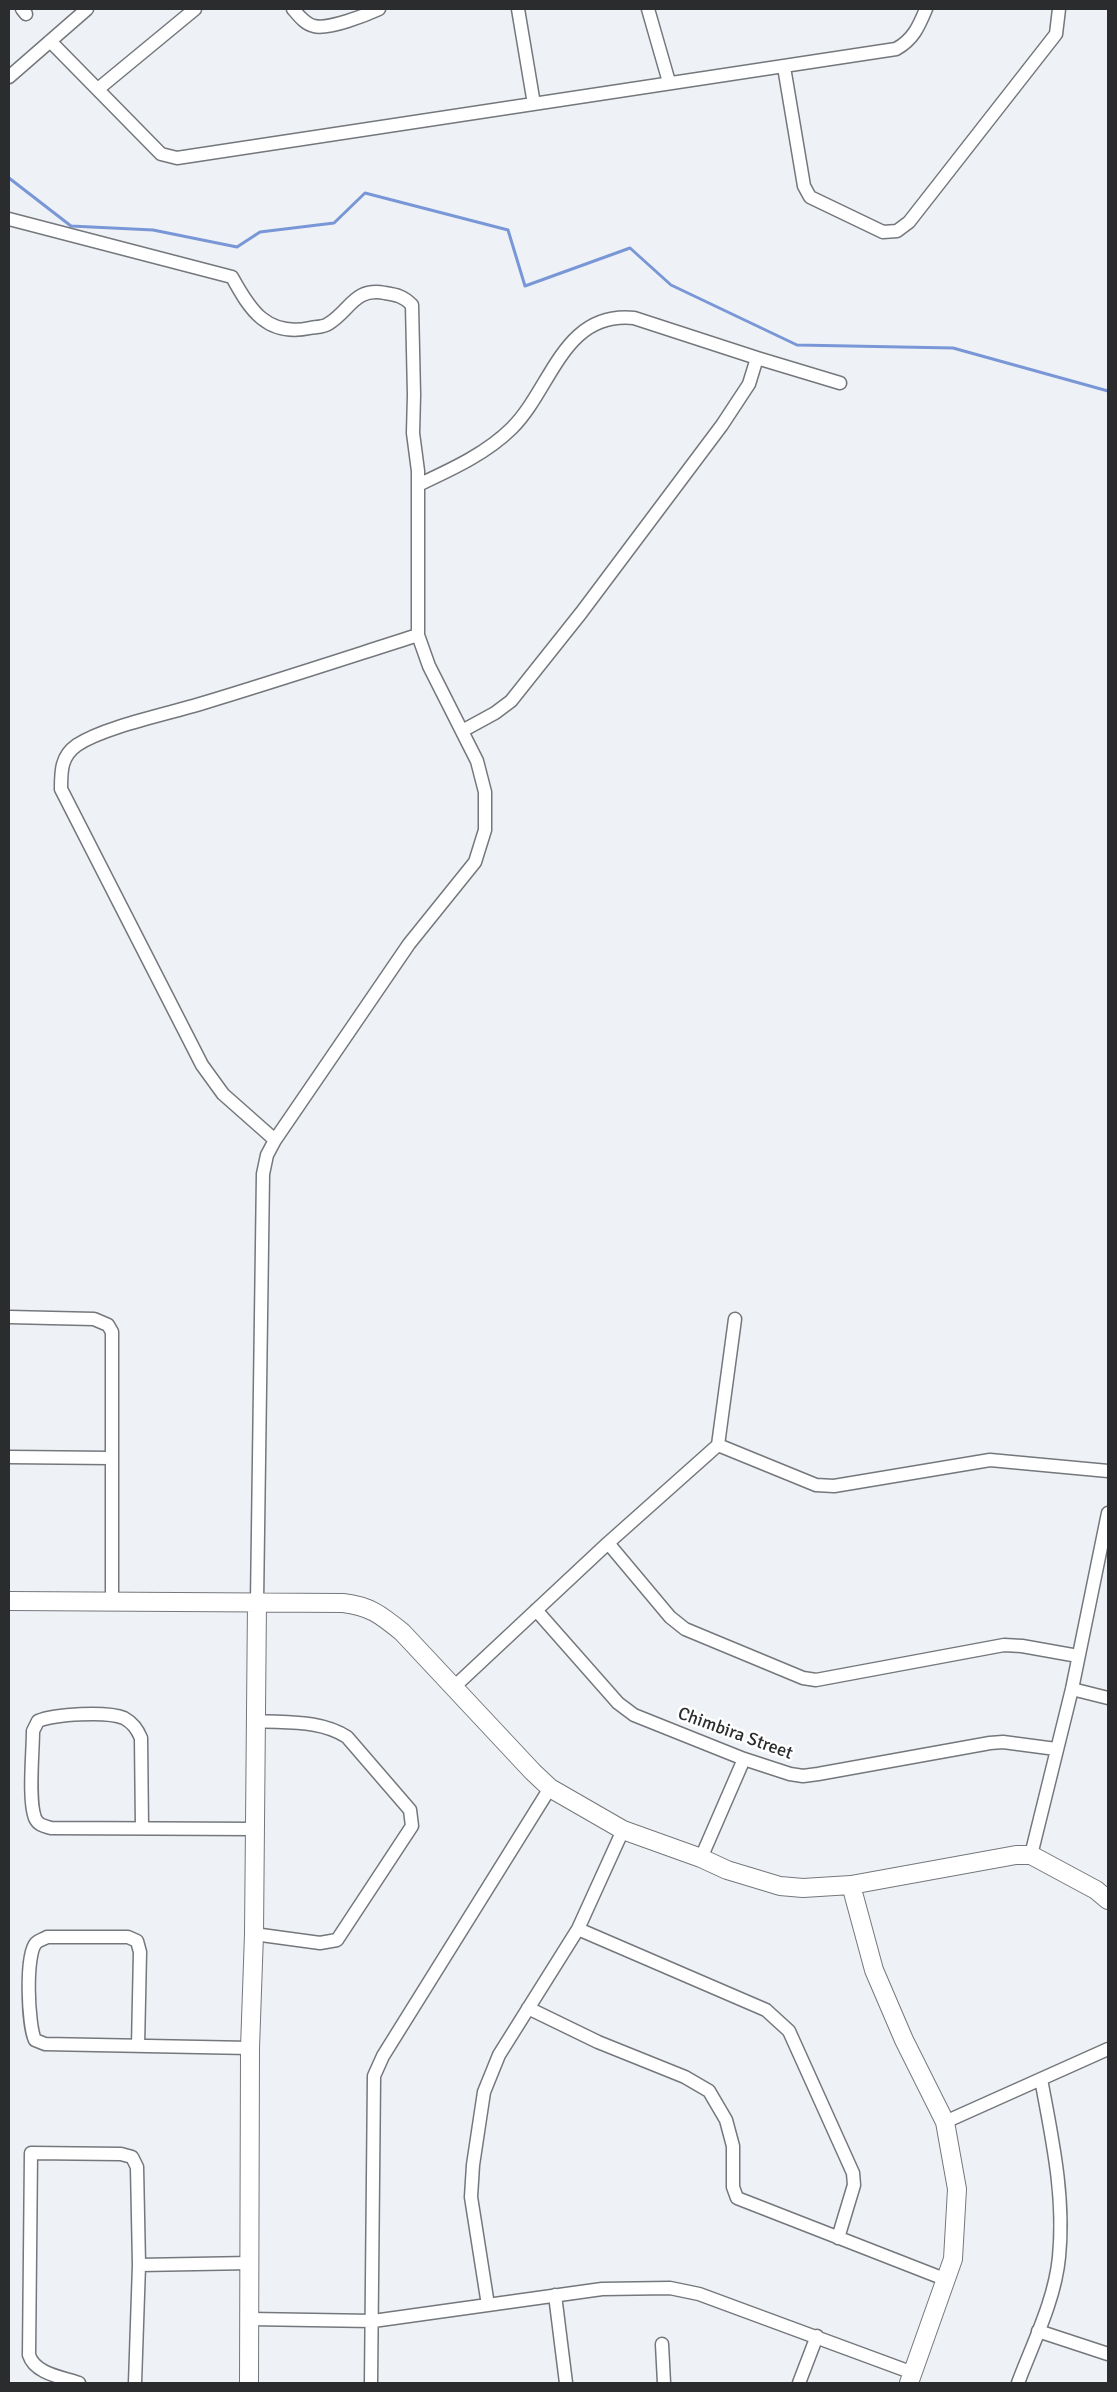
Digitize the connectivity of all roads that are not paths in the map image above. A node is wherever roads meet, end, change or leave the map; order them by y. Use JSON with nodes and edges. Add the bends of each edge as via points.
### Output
{"nodes":[{"id":1,"x":87,"y":9,"type":"edge"},
{"id":2,"x":195,"y":9,"type":"edge"},
{"id":3,"x":293,"y":9,"type":"edge"},
{"id":4,"x":379,"y":9,"type":"edge"},
{"id":5,"x":518,"y":9,"type":"edge"},
{"id":6,"x":648,"y":9,"type":"edge"},
{"id":7,"x":926,"y":9,"type":"edge"},
{"id":8,"x":1059,"y":9,"type":"edge"},
{"id":9,"x":50,"y":41,"type":"junction"},
{"id":10,"x":784,"y":67,"type":"junction"},
{"id":11,"x":9,"y":77,"type":"edge"},
{"id":12,"x":669,"y":82,"type":"junction"},
{"id":13,"x":98,"y":89,"type":"junction"},
{"id":14,"x":534,"y":104,"type":"junction"},
{"id":15,"x":9,"y":219,"type":"edge"},
{"id":16,"x":756,"y":358,"type":"junction"},
{"id":17,"x":840,"y":384,"type":"dead end"},
{"id":18,"x":418,"y":485,"type":"junction"},
{"id":19,"x":418,"y":635,"type":"junction"},
{"id":20,"x":462,"y":731,"type":"junction"},
{"id":21,"x":274,"y":1140,"type":"junction"},
{"id":22,"x":9,"y":1317,"type":"edge"},
{"id":23,"x":735,"y":1319,"type":"dead end"},
{"id":24,"x":718,"y":1445,"type":"junction"},
{"id":25,"x":9,"y":1457,"type":"edge"},
{"id":26,"x":111,"y":1458,"type":"junction"},
{"id":27,"x":1108,"y":1471,"type":"edge"},
{"id":28,"x":1108,"y":1513,"type":"edge"},
{"id":29,"x":608,"y":1544,"type":"junction"},
{"id":30,"x":9,"y":1601,"type":"edge"},
{"id":31,"x":112,"y":1602,"type":"junction"},
{"id":32,"x":257,"y":1602,"type":"junction"},
{"id":33,"x":536,"y":1610,"type":"junction"},
{"id":34,"x":1078,"y":1656,"type":"junction"},
{"id":35,"x":454,"y":1687,"type":"junction"},
{"id":36,"x":1072,"y":1689,"type":"junction"},
{"id":37,"x":1108,"y":1698,"type":"edge"},
{"id":38,"x":258,"y":1722,"type":"junction"},
{"id":39,"x":1056,"y":1749,"type":"junction"},
{"id":40,"x":744,"y":1759,"type":"junction"},
{"id":41,"x":550,"y":1788,"type":"junction"},
{"id":42,"x":142,"y":1828,"type":"junction"},
{"id":43,"x":256,"y":1829,"type":"junction"},
{"id":44,"x":623,"y":1830,"type":"junction"},
{"id":45,"x":1031,"y":1855,"type":"junction"},
{"id":46,"x":701,"y":1858,"type":"junction"},
{"id":47,"x":851,"y":1885,"type":"junction"},
{"id":48,"x":1108,"y":1900,"type":"edge"},
{"id":49,"x":578,"y":1929,"type":"junction"},
{"id":50,"x":254,"y":1934,"type":"junction"},
{"id":51,"x":528,"y":2008,"type":"junction"},
{"id":52,"x":138,"y":2046,"type":"junction"},
{"id":53,"x":250,"y":2048,"type":"junction"},
{"id":54,"x":1108,"y":2049,"type":"edge"},
{"id":55,"x":1041,"y":2079,"type":"junction"},
{"id":56,"x":944,"y":2122,"type":"junction"},
{"id":57,"x":838,"y":2238,"type":"junction"},
{"id":58,"x":251,"y":2263,"type":"junction"},
{"id":59,"x":139,"y":2265,"type":"junction"},
{"id":60,"x":947,"y":2280,"type":"junction"},
{"id":61,"x":555,"y":2295,"type":"junction"},
{"id":62,"x":488,"y":2305,"type":"junction"},
{"id":63,"x":250,"y":2319,"type":"junction"},
{"id":64,"x":373,"y":2321,"type":"junction"},
{"id":65,"x":1038,"y":2331,"type":"junction"},
{"id":66,"x":817,"y":2336,"type":"junction"},
{"id":67,"x":662,"y":2344,"type":"dead end"},
{"id":68,"x":1108,"y":2354,"type":"edge"},
{"id":69,"x":911,"y":2378,"type":"edge"},
{"id":70,"x":79,"y":2383,"type":"edge"},
{"id":71,"x":135,"y":2383,"type":"edge"},
{"id":72,"x":250,"y":2383,"type":"edge"},
{"id":73,"x":371,"y":2383,"type":"edge"},
{"id":74,"x":566,"y":2383,"type":"edge"},
{"id":75,"x":664,"y":2383,"type":"edge"},
{"id":76,"x":798,"y":2383,"type":"edge"},
{"id":77,"x":1018,"y":2383,"type":"edge"}],
"edges":[{"from":1,"to":9,"type":"street"},
{"from":2,"to":13,"type":"street"},
{"from":3,"to":4,"type":"street","via":[[314,27],[343,22]]},
{"from":5,"to":14,"type":"street"},
{"from":6,"to":12,"type":"street"},
{"from":7,"to":10,"type":"street","via":[[907,43],[896,49]]},
{"from":8,"to":10,"type":"street","via":[[1056,34],[909,222],[897,231],[883,232],[810,197],[804,186]]},
{"from":9,"to":11,"type":"street"},
{"from":9,"to":13,"type":"street"},
{"from":10,"to":12,"type":"street"},
{"from":12,"to":14,"type":"street"},
{"from":13,"to":14,"type":"street","via":[[161,154],[177,158]]},
{"from":15,"to":18,"type":"street","via":[[232,277],[255,314],[272,325],[297,331],[328,325],[362,294],[379,292],[402,296],[412,305],[413,433]]},
{"from":16,"to":17,"type":"street"},
{"from":16,"to":18,"type":"street","via":[[634,318],[620,316],[602,320],[585,328],[571,343],[512,428],[467,461]]},
{"from":16,"to":20,"type":"street","via":[[749,384],[722,425],[575,620],[511,701]]},
{"from":18,"to":19,"type":"street"},
{"from":19,"to":20,"type":"street","via":[[429,666]]},
{"from":19,"to":21,"type":"street","via":[[106,732],[77,745],[64,759],[60,770],[61,789],[202,1065],[223,1094]]},
{"from":20,"to":21,"type":"street","via":[[478,761],[485,792],[484,830],[474,862],[409,944]]},
{"from":21,"to":32,"type":"street","via":[[263,1174]]},
{"from":22,"to":26,"type":"street","via":[[94,1319],[108,1325],[113,1342]]},
{"from":23,"to":24,"type":"street"},
{"from":24,"to":27,"type":"street","via":[[816,1485],[834,1486],[990,1460]]},
{"from":24,"to":29,"type":"street"},
{"from":25,"to":26,"type":"street"},
{"from":26,"to":31,"type":"street"},
{"from":28,"to":34,"type":"street"},
{"from":29,"to":33,"type":"street"},
{"from":29,"to":34,"type":"street","via":[[670,1617],[685,1629],[803,1678],[816,1680],[1004,1645]]},
{"from":30,"to":31,"type":"street"},
{"from":31,"to":32,"type":"street"},
{"from":32,"to":35,"type":"street","via":[[343,1603],[378,1612],[402,1632]]},
{"from":32,"to":38,"type":"street"},
{"from":33,"to":35,"type":"street"},
{"from":33,"to":40,"type":"street","name":"Chimbira Street","via":[[618,1703],[634,1714]]},
{"from":34,"to":36,"type":"street"},
{"from":35,"to":41,"type":"street"},
{"from":36,"to":37,"type":"street"},
{"from":36,"to":39,"type":"street"},
{"from":38,"to":43,"type":"street"},
{"from":38,"to":50,"type":"street","via":[[317,1725],[335,1729],[347,1737],[410,1810],[412,1826],[337,1940],[320,1944]]},
{"from":39,"to":40,"type":"street","name":"Chimbira Street","via":[[990,1743],[803,1776]]},
{"from":39,"to":45,"type":"street"},
{"from":40,"to":46,"type":"street"},
{"from":41,"to":44,"type":"street"},
{"from":41,"to":64,"type":"street","via":[[383,2056],[374,2076]]},
{"from":42,"to":42,"type":"street","via":[[41,1826],[35,1819],[33,1806],[33,1731],[38,1721],[49,1717],[115,1715],[137,1728],[142,1738]]},
{"from":42,"to":43,"type":"street"},
{"from":43,"to":50,"type":"street"},
{"from":44,"to":46,"type":"street"},
{"from":44,"to":49,"type":"street"},
{"from":45,"to":47,"type":"street"},
{"from":45,"to":48,"type":"street","via":[[1096,1890]]},
{"from":46,"to":47,"type":"street","via":[[727,1870],[780,1886]]},
{"from":47,"to":56,"type":"street","via":[[874,1970]]},
{"from":49,"to":51,"type":"street"},
{"from":49,"to":57,"type":"street","via":[[766,2010],[780,2021],[789,2032],[853,2173],[854,2185]]},
{"from":50,"to":53,"type":"street"},
{"from":51,"to":57,"type":"street","via":[[598,2042],[685,2077],[709,2091],[726,2120],[733,2146],[733,2187],[737,2198]]},
{"from":51,"to":62,"type":"street","via":[[499,2055],[484,2092],[473,2165],[471,2197]]},
{"from":52,"to":52,"type":"street","via":[[45,2044],[35,2040],[31,2030],[29,1993],[31,1952],[37,1942],[47,1937],[128,1936],[137,1941],[140,1952]]},
{"from":52,"to":53,"type":"street"},
{"from":53,"to":58,"type":"street"},
{"from":54,"to":55,"type":"street"},
{"from":55,"to":56,"type":"street"},
{"from":55,"to":65,"type":"street","via":[[1060,2186],[1061,2224],[1059,2258]]},
{"from":56,"to":60,"type":"street","via":[[957,2189],[955,2245]]},
{"from":57,"to":60,"type":"street"},
{"from":58,"to":59,"type":"street"},
{"from":58,"to":63,"type":"street"},
{"from":59,"to":70,"type":"street","via":[[137,2167],[132,2158],[121,2154],[31,2153],[29,2355],[37,2369]]},
{"from":59,"to":71,"type":"street"},
{"from":60,"to":69,"type":"street"},
{"from":61,"to":62,"type":"street"},
{"from":61,"to":66,"type":"street","via":[[602,2289],[670,2288],[699,2294]]},
{"from":61,"to":74,"type":"street"},
{"from":62,"to":64,"type":"street"},
{"from":63,"to":64,"type":"street"},
{"from":63,"to":72,"type":"street"},
{"from":64,"to":73,"type":"street"},
{"from":65,"to":68,"type":"street"},
{"from":65,"to":77,"type":"street"},
{"from":66,"to":69,"type":"street"},
{"from":66,"to":76,"type":"street"},
{"from":67,"to":75,"type":"street"}]}
